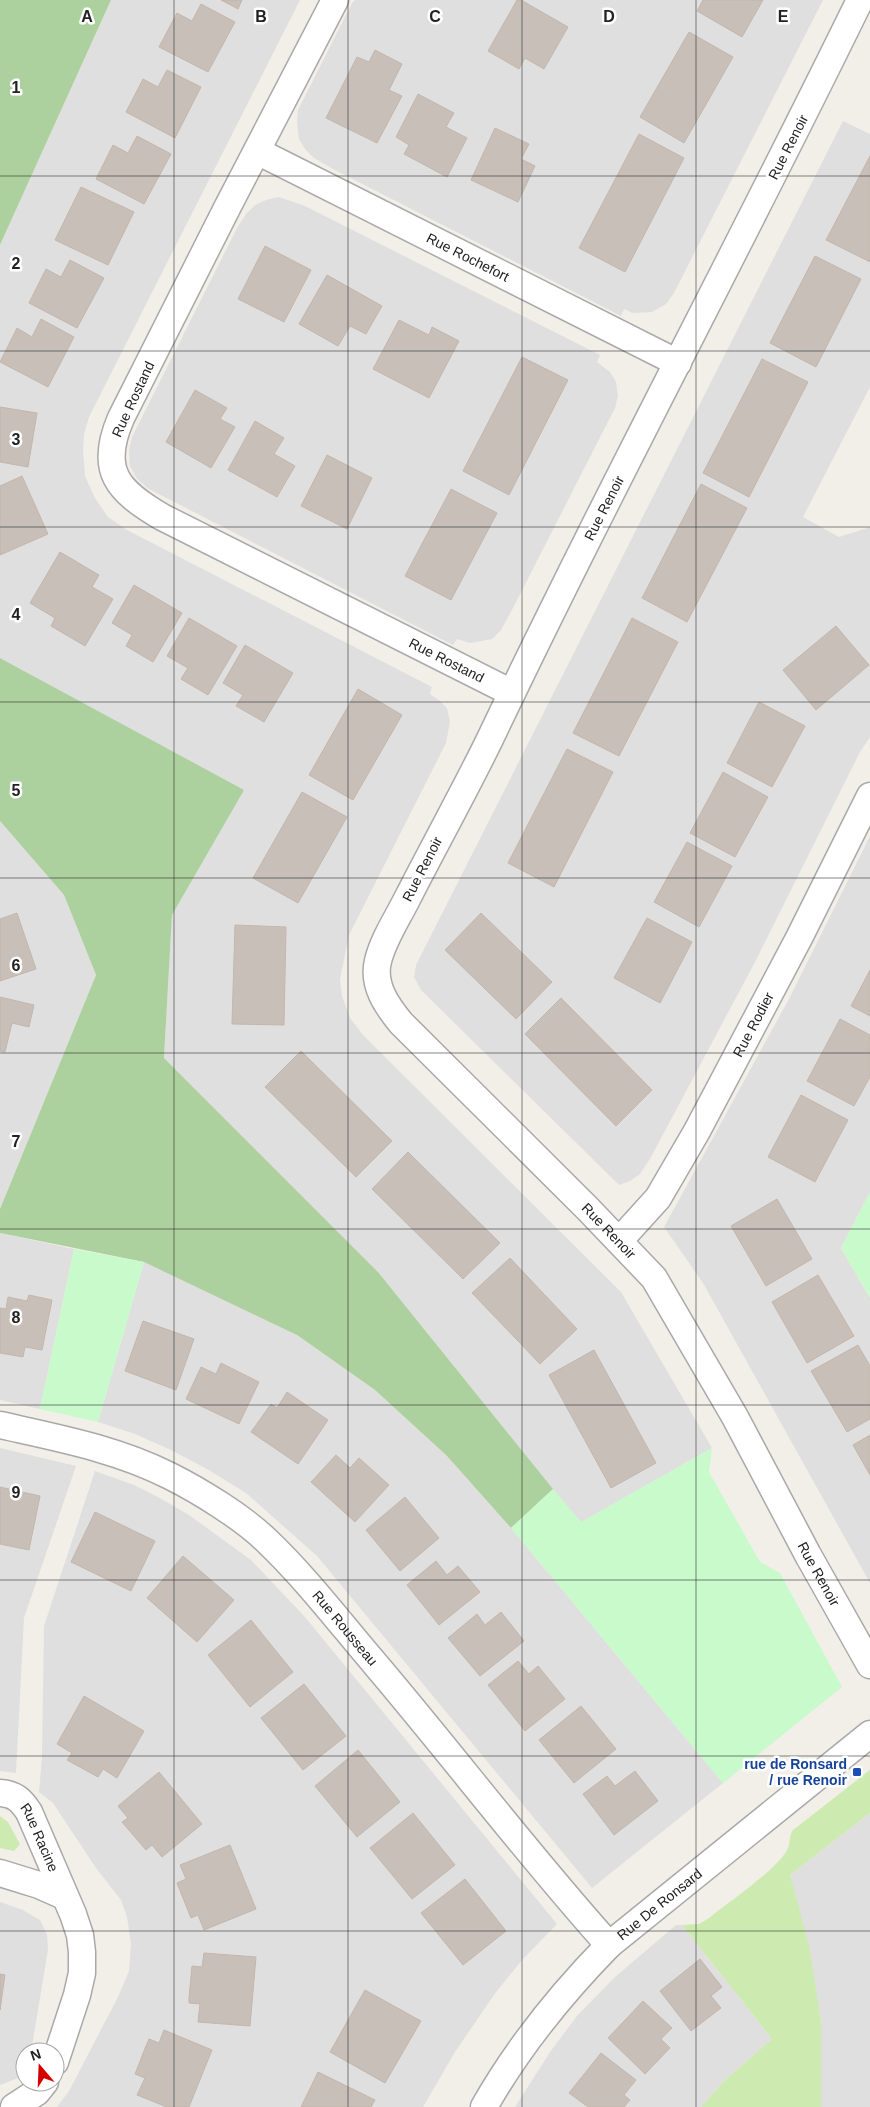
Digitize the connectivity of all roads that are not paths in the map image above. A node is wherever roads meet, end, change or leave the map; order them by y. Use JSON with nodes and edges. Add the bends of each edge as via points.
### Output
{"nodes":[{"id":1,"x":335,"y":0,"type":"edge"},
{"id":2,"x":860,"y":0,"type":"edge"},
{"id":3,"x":257,"y":151,"type":"junction"},
{"id":4,"x":678,"y":363,"type":"junction"},
{"id":5,"x":512,"y":693,"type":"junction"},
{"id":6,"x":870,"y":796,"type":"edge"},
{"id":7,"x":620,"y":1241,"type":"junction"},
{"id":8,"x":0,"y":1425,"type":"edge"},
{"id":9,"x":870,"y":1665,"type":"edge"},
{"id":10,"x":870,"y":1734,"type":"edge"},
{"id":11,"x":0,"y":1793,"type":"edge"},
{"id":12,"x":0,"y":1873,"type":"edge"},
{"id":13,"x":64,"y":1896,"type":"junction"},
{"id":14,"x":609,"y":1945,"type":"junction"},
{"id":15,"x":62,"y":2042,"type":"edge"},
{"id":16,"x":37,"y":2092,"type":"edge"},
{"id":17,"x":14,"y":2107,"type":"edge"},
{"id":18,"x":484,"y":2107,"type":"edge"}],
"edges":[{"from":1,"to":3,"type":"street","name":"Rue Rostand"},
{"from":2,"to":4,"type":"street","name":"Rue Renoir"},
{"from":3,"to":4,"type":"street","name":"Rue Rochefort"},
{"from":3,"to":5,"type":"street","name":"Rue Rostand","via":[[115,433],[112,457],[116,479],[129,496],[162,517]]},
{"from":4,"to":5,"type":"street","name":"Rue Renoir"},
{"from":5,"to":7,"type":"street","name":"Rue Renoir","via":[[378,959],[378,984],[382,997],[401,1023]]},
{"from":6,"to":7,"type":"street","name":"Rue Rodier","via":[[697,1131],[658,1198]]},
{"from":7,"to":9,"type":"street","name":"Rue Renoir","via":[[654,1278],[666,1297]]},
{"from":8,"to":14,"type":"street","name":"Rue Rousseau","via":[[130,1458],[203,1495],[265,1539],[398,1690],[561,1891]]},
{"from":10,"to":14,"type":"street","name":"Rue De Ronsard"},
{"from":11,"to":13,"type":"street","name":"Rue Racine","via":[[14,1795],[29,1812]]},
{"from":12,"to":13,"type":"street","name":"Rue Racine"},
{"from":13,"to":15,"type":"street","name":"Rue Racine","via":[[80,1935],[82,1973]]},
{"from":14,"to":18,"type":"street","name":"Rue De Ronsard","via":[[549,2012]]},
{"from":16,"to":17,"type":"street"}]}
